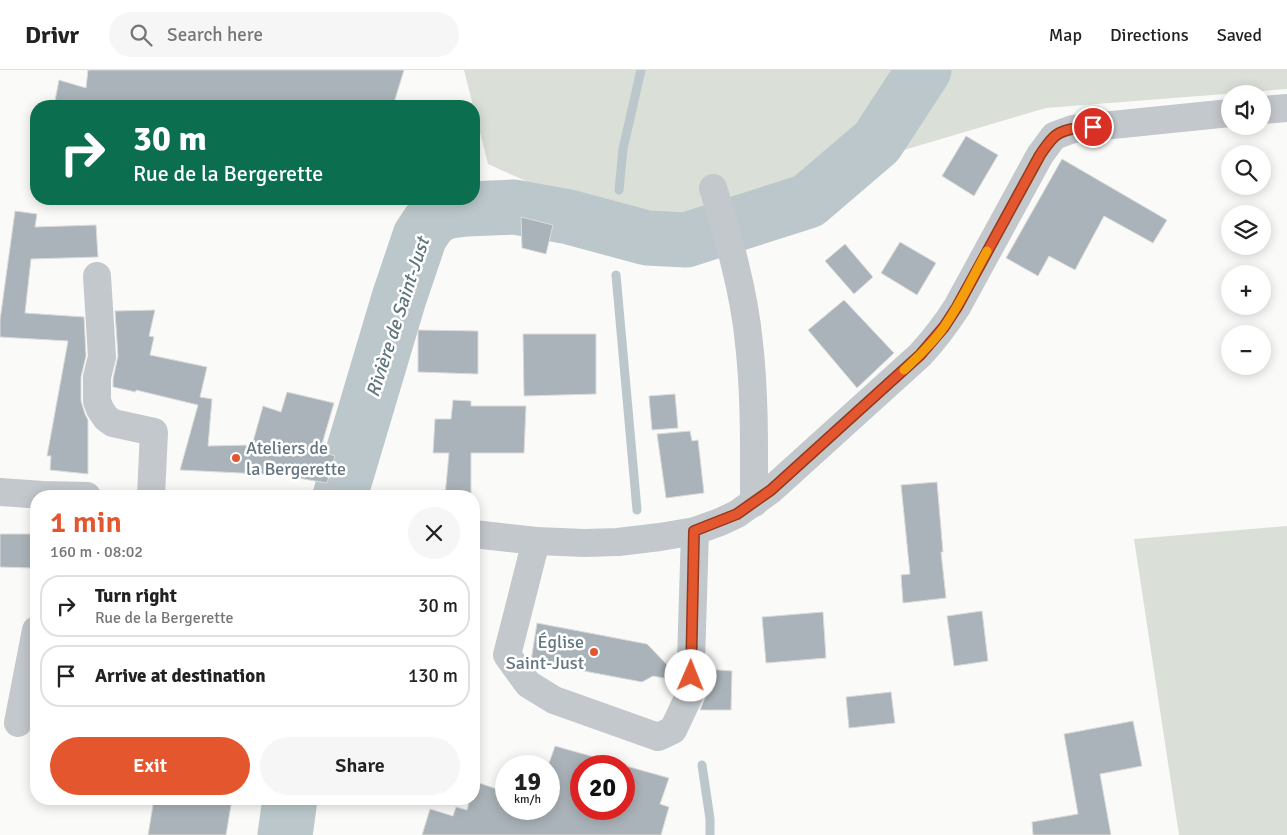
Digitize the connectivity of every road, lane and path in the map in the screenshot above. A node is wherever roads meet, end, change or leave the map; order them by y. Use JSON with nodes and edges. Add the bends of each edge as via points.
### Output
{"nodes":[{"id":1,"x":1287,"y":108,"type":"edge"},
{"id":2,"x":1271,"y":109,"type":"edge"},
{"id":3,"x":1221,"y":114,"type":"edge"},
{"id":4,"x":717,"y":201,"type":"dead end"},
{"id":5,"x":97,"y":276,"type":"dead end"},
{"id":6,"x":152,"y":490,"type":"edge"},
{"id":7,"x":0,"y":492,"type":"edge"},
{"id":8,"x":30,"y":494,"type":"edge"},
{"id":9,"x":754,"y":503,"type":"junction"},
{"id":10,"x":694,"y":531,"type":"junction"},
{"id":11,"x":480,"y":535,"type":"edge"},
{"id":12,"x":536,"y":541,"type":"junction"},
{"id":13,"x":30,"y":661,"type":"edge"},
{"id":14,"x":18,"y":723,"type":"dead end"}],
"edges":[{"from":1,"to":2,"type":"street"},
{"from":3,"to":9,"type":"street","via":[[1073,129],[1054,136],[1040,155],[944,327],[920,355]]},
{"from":4,"to":9,"type":"street","via":[[743,303],[749,343]]},
{"from":5,"to":6,"type":"street","via":[[102,357],[97,377],[97,401],[106,418],[113,423],[154,432]]},
{"from":7,"to":8,"type":"street"},
{"from":9,"to":10,"type":"street","via":[[737,514]]},
{"from":10,"to":12,"type":"street","via":[[618,542]]},
{"from":10,"to":12,"type":"street","via":[[690,694],[674,730],[658,737],[554,700],[528,684],[507,655]]},
{"from":11,"to":12,"type":"street"},
{"from":13,"to":14,"type":"street"}]}
